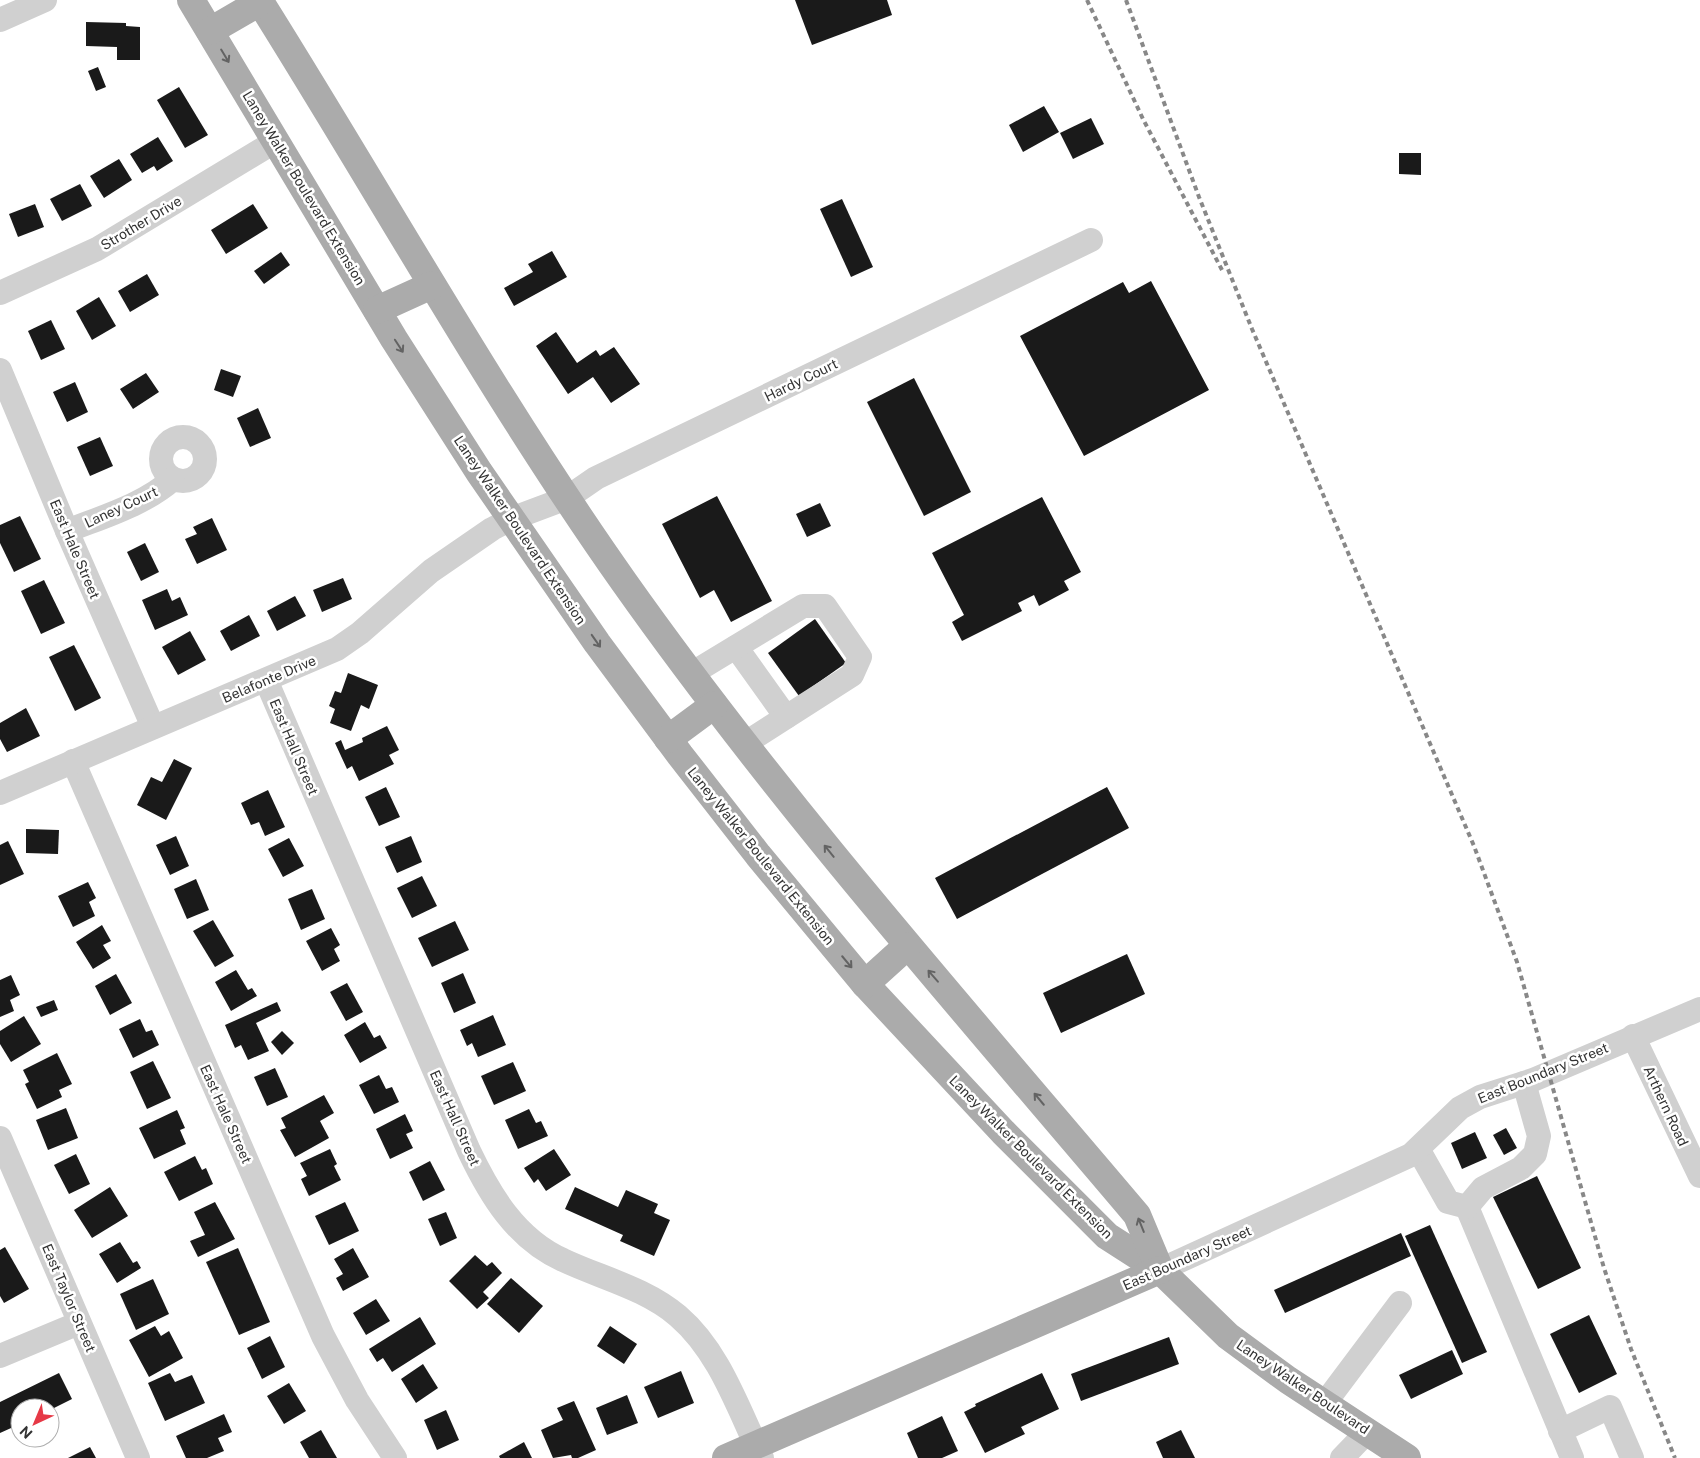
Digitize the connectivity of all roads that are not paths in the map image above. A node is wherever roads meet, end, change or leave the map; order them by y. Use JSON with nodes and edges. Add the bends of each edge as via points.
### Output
{"nodes":[{"id":1,"x":45,"y":0,"type":"edge"},
{"id":2,"x":191,"y":0,"type":"edge"},
{"id":3,"x":260,"y":1,"type":"edge"},
{"id":4,"x":0,"y":20,"type":"edge"},
{"id":5,"x":210,"y":31,"type":"junction"},
{"id":6,"x":276,"y":141,"type":"junction"},
{"id":7,"x":1092,"y":240,"type":"dead end"},
{"id":8,"x":432,"y":284,"type":"junction"},
{"id":9,"x":0,"y":293,"type":"edge"},
{"id":10,"x":377,"y":310,"type":"junction"},
{"id":11,"x":0,"y":370,"type":"edge"},
{"id":12,"x":173,"y":479,"type":"dead end"},
{"id":13,"x":567,"y":498,"type":"junction"},
{"id":14,"x":512,"y":519,"type":"junction"},
{"id":15,"x":67,"y":531,"type":"junction"},
{"id":16,"x":736,"y":647,"type":"junction"},
{"id":17,"x":691,"y":674,"type":"junction"},
{"id":18,"x":266,"y":680,"type":"junction"},
{"id":19,"x":714,"y":705,"type":"junction"},
{"id":20,"x":786,"y":717,"type":"junction"},
{"id":21,"x":153,"y":727,"type":"junction"},
{"id":22,"x":668,"y":739,"type":"junction"},
{"id":23,"x":744,"y":744,"type":"junction"},
{"id":24,"x":73,"y":761,"type":"junction"},
{"id":25,"x":0,"y":793,"type":"edge"},
{"id":26,"x":908,"y":946,"type":"junction"},
{"id":27,"x":865,"y":984,"type":"junction"},
{"id":28,"x":1700,"y":1009,"type":"edge"},
{"id":29,"x":1633,"y":1036,"type":"junction"},
{"id":30,"x":1524,"y":1083,"type":"junction"},
{"id":31,"x":0,"y":1138,"type":"edge"},
{"id":32,"x":1418,"y":1149,"type":"junction"},
{"id":33,"x":1700,"y":1176,"type":"edge"},
{"id":34,"x":1467,"y":1207,"type":"junction"},
{"id":35,"x":1160,"y":1270,"type":"junction"},
{"id":36,"x":1400,"y":1303,"type":"dead end"},
{"id":37,"x":79,"y":1322,"type":"junction"},
{"id":38,"x":0,"y":1356,"type":"edge"},
{"id":39,"x":1325,"y":1403,"type":"junction"},
{"id":40,"x":1368,"y":1431,"type":"junction"},
{"id":41,"x":1560,"y":1431,"type":"junction"},
{"id":42,"x":759,"y":1452,"type":"edge"},
{"id":43,"x":138,"y":1458,"type":"edge"},
{"id":44,"x":396,"y":1458,"type":"edge"},
{"id":45,"x":726,"y":1458,"type":"edge"},
{"id":46,"x":1342,"y":1458,"type":"edge"},
{"id":47,"x":1407,"y":1458,"type":"edge"},
{"id":48,"x":1572,"y":1458,"type":"edge"},
{"id":49,"x":1632,"y":1458,"type":"edge"}],
"edges":[{"from":1,"to":4,"type":"street"},
{"from":2,"to":5,"type":"main road","name":"Laney Walker Boulevard Extension"},
{"from":3,"to":5,"type":"main road"},
{"from":3,"to":8,"type":"main road"},
{"from":5,"to":6,"type":"main road","name":"Laney Walker Boulevard Extension","one_way":true},
{"from":6,"to":9,"type":"street","name":"Strother Drive","via":[[104,245]]},
{"from":6,"to":10,"type":"main road","name":"Laney Walker Boulevard Extension"},
{"from":7,"to":13,"type":"street","name":"Hardy Court","via":[[596,478]]},
{"from":8,"to":10,"type":"main road"},
{"from":8,"to":13,"type":"main road"},
{"from":10,"to":14,"type":"main road","name":"Laney Walker Boulevard Extension","one_way":true},
{"from":11,"to":15,"type":"street","name":"East Hale Street"},
{"from":12,"to":15,"type":"street","name":"Laney Court","via":[[135,502]]},
{"from":13,"to":14,"type":"street","name":"Hardy Court"},
{"from":13,"to":17,"type":"main road"},
{"from":14,"to":18,"type":"street","name":"Belafonte Drive","via":[[431,571],[337,649]]},
{"from":14,"to":22,"type":"main road","name":"Laney Walker Boulevard Extension","one_way":true},
{"from":15,"to":21,"type":"street","name":"East Hale Street"},
{"from":16,"to":17,"type":"street"},
{"from":16,"to":20,"type":"street"},
{"from":16,"to":20,"type":"street","via":[[803,606],[825,606],[860,657],[852,675]]},
{"from":17,"to":19,"type":"main road"},
{"from":18,"to":21,"type":"street","name":"Belafonte Drive"},
{"from":18,"to":42,"type":"street","name":"East Hall Street","via":[[469,1151],[494,1200],[522,1233],[541,1248],[561,1260],[659,1302],[694,1331],[716,1360]]},
{"from":19,"to":22,"type":"main road"},
{"from":19,"to":23,"type":"main road"},
{"from":20,"to":23,"type":"street"},
{"from":21,"to":24,"type":"street","name":"Belafonte Drive"},
{"from":22,"to":27,"type":"main road","name":"Laney Walker Boulevard Extension","one_way":true,"via":[[758,856]]},
{"from":26,"to":23,"type":"main road","one_way":true},
{"from":24,"to":25,"type":"street","name":"Belafonte Drive"},
{"from":24,"to":44,"type":"street","name":"East Hale Street","via":[[323,1336],[353,1393]]},
{"from":26,"to":27,"type":"main road"},
{"from":35,"to":26,"type":"main road","one_way":true,"via":[[1137,1215]]},
{"from":27,"to":35,"type":"main road","name":"Laney Walker Boulevard Extension","via":[[947,1074],[1107,1236]]},
{"from":28,"to":29,"type":"street","name":"East Boundary Street"},
{"from":29,"to":30,"type":"street","name":"East Boundary Street"},
{"from":29,"to":33,"type":"street","name":"Arthern Road"},
{"from":30,"to":32,"type":"street","name":"East Boundary Street","via":[[1480,1097],[1460,1108]]},
{"from":30,"to":34,"type":"street","via":[[1539,1136],[1534,1154],[1521,1168],[1483,1188]]},
{"from":31,"to":37,"type":"street","name":"East Taylor Street"},
{"from":32,"to":34,"type":"street","via":[[1448,1202]]},
{"from":32,"to":35,"type":"street","name":"East Boundary Street","via":[[1387,1167]]},
{"from":34,"to":41,"type":"street"},
{"from":35,"to":39,"type":"main road","name":"Laney Walker Boulevard","via":[[1228,1336]]},
{"from":35,"to":42,"type":"main road","name":"East Boundary Street"},
{"from":36,"to":39,"type":"street"},
{"from":37,"to":38,"type":"street"},
{"from":37,"to":43,"type":"street","name":"East Taylor Street"},
{"from":39,"to":40,"type":"main road","name":"Laney Walker Boulevard"},
{"from":40,"to":46,"type":"street"},
{"from":40,"to":47,"type":"main road","name":"Laney Walker Boulevard"},
{"from":41,"to":48,"type":"street"},
{"from":41,"to":49,"type":"street","via":[[1610,1406]]},
{"from":42,"to":45,"type":"main road","name":"East Boundary Street"}]}
